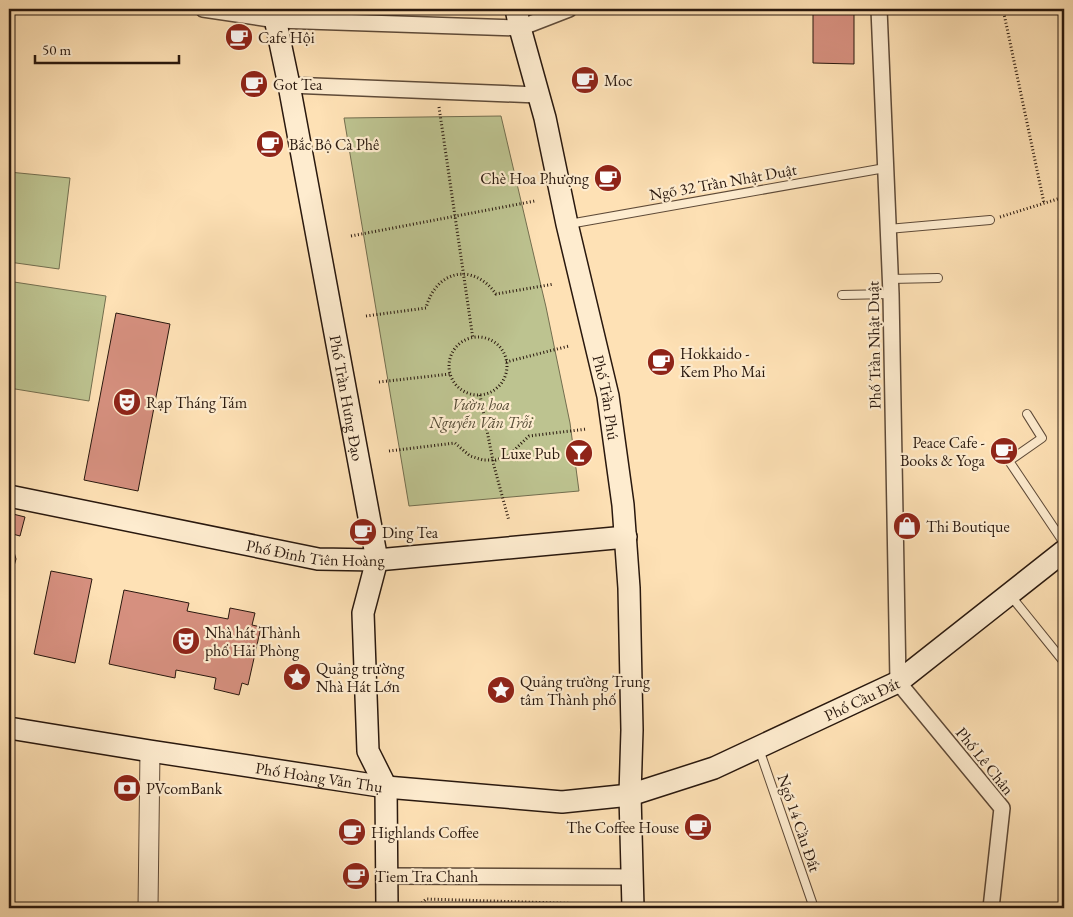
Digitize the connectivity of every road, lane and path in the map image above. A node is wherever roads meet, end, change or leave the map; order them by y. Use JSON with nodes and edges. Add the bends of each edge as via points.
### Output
{"nodes":[{"id":1,"x":203,"y":9,"type":"edge"},
{"id":2,"x":569,"y":9,"type":"edge"},
{"id":3,"x":879,"y":9,"type":"edge"},
{"id":4,"x":1003,"y":9,"type":"edge"},
{"id":5,"x":274,"y":14,"type":"edge"},
{"id":6,"x":518,"y":18,"type":"edge"},
{"id":7,"x":290,"y":85,"type":"junction"},
{"id":8,"x":538,"y":95,"type":"junction"},
{"id":9,"x":439,"y":104,"type":"dead end"},
{"id":10,"x":884,"y":168,"type":"junction"},
{"id":11,"x":1064,"y":197,"type":"edge"},
{"id":12,"x":535,"y":201,"type":"dead end"},
{"id":13,"x":1044,"y":204,"type":"junction"},
{"id":14,"x":456,"y":216,"type":"junction"},
{"id":15,"x":990,"y":220,"type":"joint"},
{"id":16,"x":567,"y":224,"type":"junction"},
{"id":17,"x":888,"y":229,"type":"junction"},
{"id":18,"x":352,"y":236,"type":"dead end"},
{"id":19,"x":464,"y":274,"type":"junction"},
{"id":20,"x":938,"y":278,"type":"dead end"},
{"id":21,"x":554,"y":284,"type":"dead end"},
{"id":22,"x":891,"y":286,"type":"junction"},
{"id":23,"x":842,"y":295,"type":"dead end"},
{"id":24,"x":366,"y":316,"type":"dead end"},
{"id":25,"x":473,"y":338,"type":"junction"},
{"id":26,"x":569,"y":346,"type":"dead end"},
{"id":27,"x":506,"y":362,"type":"junction"},
{"id":28,"x":450,"y":374,"type":"junction"},
{"id":29,"x":379,"y":382,"type":"dead end"},
{"id":30,"x":480,"y":395,"type":"junction"},
{"id":31,"x":1027,"y":414,"type":"dead end"},
{"id":32,"x":587,"y":429,"type":"dead end"},
{"id":33,"x":389,"y":451,"type":"dead end"},
{"id":34,"x":493,"y":460,"type":"junction"},
{"id":35,"x":9,"y":496,"type":"edge"},
{"id":36,"x":509,"y":521,"type":"dead end"},
{"id":37,"x":626,"y":538,"type":"junction"},
{"id":38,"x":1064,"y":544,"type":"edge"},
{"id":39,"x":1064,"y":551,"type":"edge"},
{"id":40,"x":377,"y":560,"type":"junction"},
{"id":41,"x":1009,"y":593,"type":"junction"},
{"id":42,"x":1064,"y":662,"type":"edge"},
{"id":43,"x":898,"y":682,"type":"junction"},
{"id":44,"x":9,"y":728,"type":"edge"},
{"id":45,"x":758,"y":747,"type":"junction"},
{"id":46,"x":150,"y":751,"type":"junction"},
{"id":47,"x":386,"y":787,"type":"junction"},
{"id":48,"x":630,"y":795,"type":"junction"},
{"id":49,"x":387,"y":876,"type":"junction"},
{"id":50,"x":632,"y":877,"type":"junction"},
{"id":51,"x":515,"y":902,"type":"junction"},
{"id":52,"x":148,"y":908,"type":"edge"},
{"id":53,"x":387,"y":908,"type":"edge"},
{"id":54,"x":417,"y":908,"type":"edge"},
{"id":55,"x":515,"y":908,"type":"edge"},
{"id":56,"x":601,"y":908,"type":"edge"},
{"id":57,"x":633,"y":908,"type":"edge"},
{"id":58,"x":814,"y":908,"type":"edge"},
{"id":59,"x":992,"y":908,"type":"edge"}],
"edges":[{"from":1,"to":5,"type":"street"},
{"from":2,"to":6,"type":"street"},
{"from":3,"to":10,"type":"street","name":"Phố Trần Nhật Duật"},
{"from":4,"to":13,"type":"path"},
{"from":5,"to":6,"type":"street"},
{"from":5,"to":7,"type":"main road","name":"Phố Trần Hưng Đạo"},
{"from":6,"to":8,"type":"main road","name":"Phố Trần Phú"},
{"from":7,"to":8,"type":"street"},
{"from":7,"to":40,"type":"main road","name":"Phố Trần Hưng Đạo"},
{"from":8,"to":16,"type":"main road","name":"Phố Trần Phú"},
{"from":9,"to":14,"type":"path"},
{"from":10,"to":16,"type":"lane","name":"Ngõ 32 Trần Nhật Duật"},
{"from":10,"to":17,"type":"street","name":"Phố Trần Nhật Duật"},
{"from":11,"to":13,"type":"path"},
{"from":12,"to":14,"type":"path"},
{"from":13,"to":15,"type":"path"},
{"from":14,"to":18,"type":"path"},
{"from":14,"to":19,"type":"path"},
{"from":15,"to":17,"type":"lane"},
{"from":16,"to":37,"type":"main road","name":"Phố Trần Phú","via":[[608,396]]},
{"from":17,"to":22,"type":"street","name":"Phố Trần Nhật Duật"},
{"from":19,"to":21,"type":"path","via":[[478,277],[496,294]]},
{"from":19,"to":24,"type":"path","via":[[452,275],[441,281],[426,308]]},
{"from":19,"to":25,"type":"path"},
{"from":20,"to":22,"type":"lane"},
{"from":22,"to":23,"type":"lane"},
{"from":22,"to":43,"type":"street","name":"Phố Trần Nhật Duật"},
{"from":25,"to":27,"type":"path","via":[[496,345]]},
{"from":25,"to":28,"type":"path","via":[[457,346],[449,364]]},
{"from":26,"to":27,"type":"path"},
{"from":27,"to":30,"type":"path","via":[[506,372],[498,387]]},
{"from":28,"to":29,"type":"path"},
{"from":28,"to":30,"type":"path","via":[[461,390]]},
{"from":30,"to":34,"type":"path"},
{"from":31,"to":38,"type":"lane","via":[[1042,438],[1009,461]]},
{"from":32,"to":34,"type":"path","via":[[529,436],[508,456]]},
{"from":33,"to":34,"type":"path","via":[[455,443],[470,456]]},
{"from":34,"to":36,"type":"path"},
{"from":35,"to":40,"type":"main road","name":"Phố Đinh Tiên Hoàng","via":[[318,559]]},
{"from":37,"to":40,"type":"main road","name":"Phố Đinh Tiên Hoàng"},
{"from":37,"to":48,"type":"main road","name":"Phố Trần Phú","via":[[632,730]]},
{"from":39,"to":41,"type":"main road","name":"Phố Cầu Đất"},
{"from":40,"to":47,"type":"main road","name":"Phố Trần Hưng Đạo","via":[[363,613],[368,751]]},
{"from":41,"to":42,"type":"lane"},
{"from":41,"to":43,"type":"main road","name":"Phố Cầu Đất"},
{"from":43,"to":45,"type":"main road","name":"Phố Cầu Đất"},
{"from":43,"to":59,"type":"street","name":"Phố Lê Chân","via":[[1002,808]]},
{"from":44,"to":46,"type":"main road","name":"Phố Hoàng Văn Thụ"},
{"from":45,"to":48,"type":"main road","name":"Phố Cầu Đất","via":[[714,768]]},
{"from":45,"to":58,"type":"lane","name":"Ngõ 14 Cầu Đất"},
{"from":46,"to":47,"type":"main road","name":"Phố Hoàng Văn Thụ"},
{"from":46,"to":52,"type":"street"},
{"from":47,"to":48,"type":"main road","name":"Phố Hoàng Văn Thụ","via":[[562,802]]},
{"from":47,"to":49,"type":"main road"},
{"from":48,"to":50,"type":"main road","name":"Phố Trần Phú"},
{"from":49,"to":50,"type":"street"},
{"from":49,"to":53,"type":"main road"},
{"from":50,"to":57,"type":"main road","name":"Phố Trần Phú"},
{"from":51,"to":54,"type":"path","via":[[426,900]]},
{"from":51,"to":55,"type":"path"},
{"from":51,"to":56,"type":"path","via":[[590,904]]}]}
